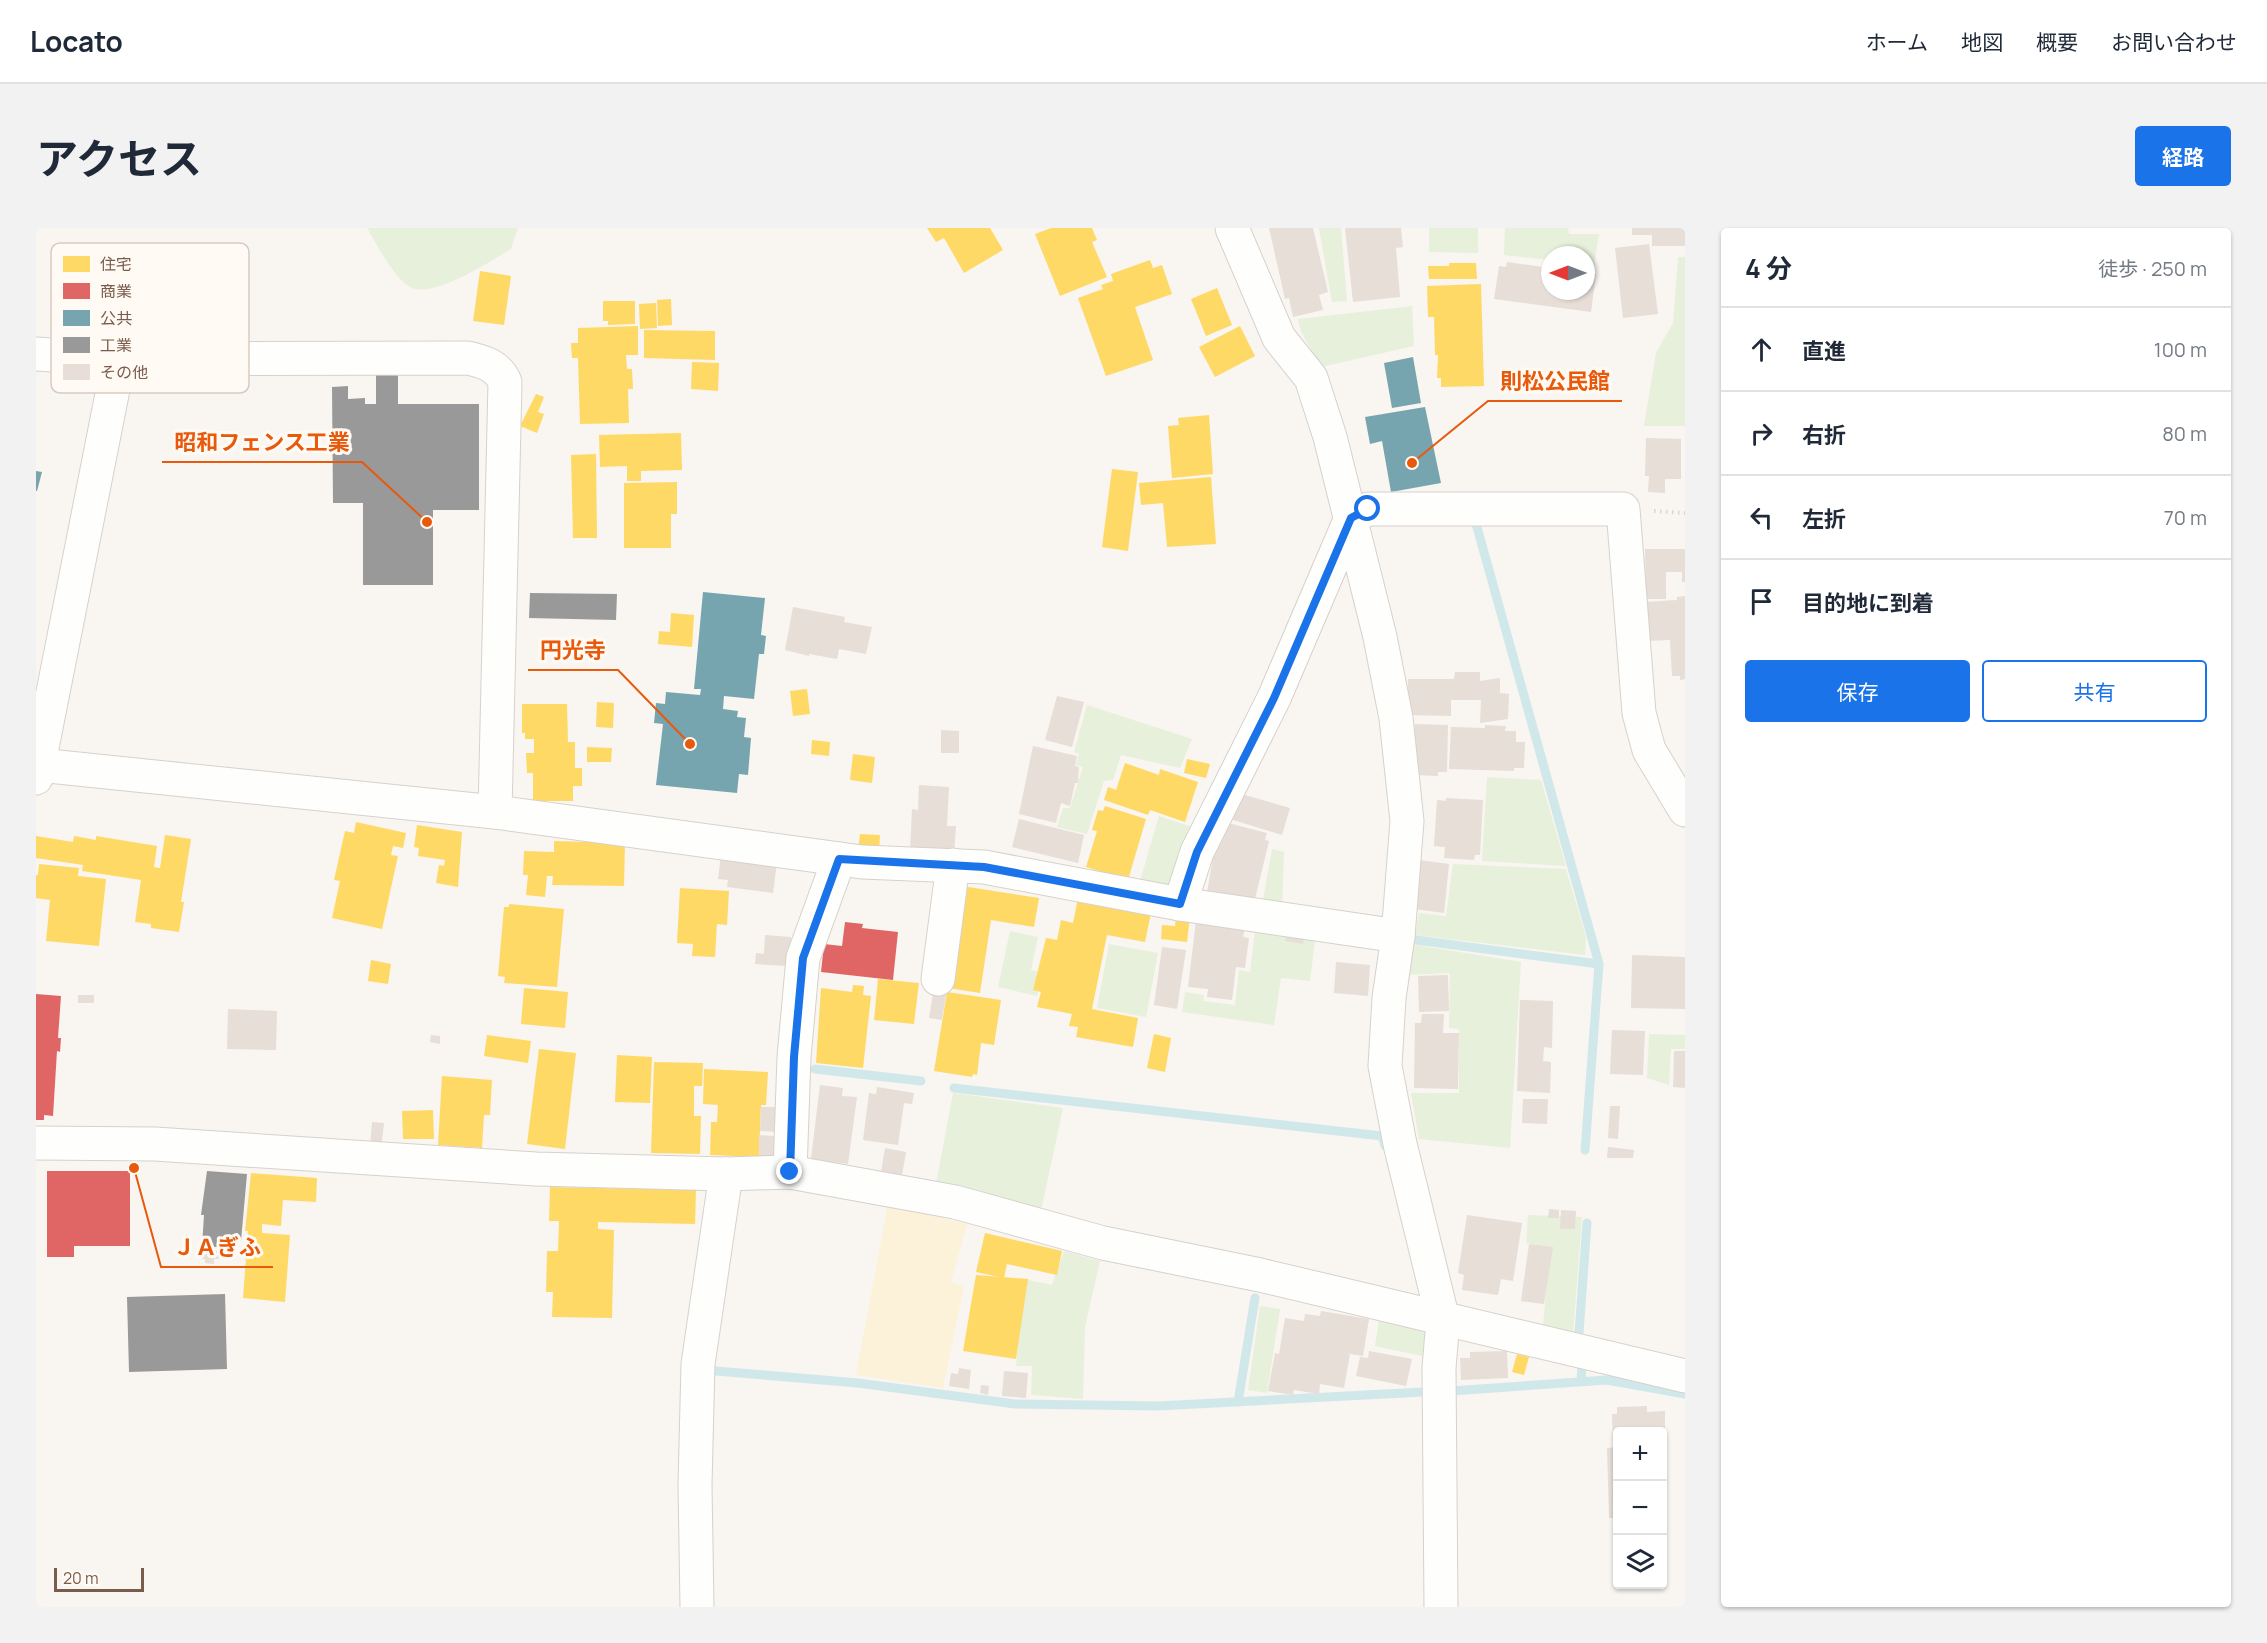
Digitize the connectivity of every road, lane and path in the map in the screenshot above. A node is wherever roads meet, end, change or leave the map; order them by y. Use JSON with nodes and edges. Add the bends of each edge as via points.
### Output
{"nodes":[{"id":1,"x":1232,"y":228,"type":"edge"},
{"id":2,"x":36,"y":354,"type":"edge"},
{"id":3,"x":51,"y":355,"type":"edge"},
{"id":4,"x":249,"y":359,"type":"edge"},
{"id":5,"x":112,"y":393,"type":"edge"},
{"id":6,"x":1351,"y":518,"type":"junction"},
{"id":7,"x":38,"y":772,"type":"edge"},
{"id":8,"x":1685,"y":810,"type":"edge"},
{"id":9,"x":495,"y":812,"type":"junction"},
{"id":10,"x":839,"y":859,"type":"junction"},
{"id":11,"x":953,"y":865,"type":"junction"},
{"id":12,"x":1180,"y":904,"type":"junction"},
{"id":13,"x":1398,"y":936,"type":"junction"},
{"id":14,"x":938,"y":979,"type":"dead end"},
{"id":15,"x":36,"y":1143,"type":"edge"},
{"id":16,"x":790,"y":1172,"type":"junction"},
{"id":17,"x":726,"y":1174,"type":"junction"},
{"id":18,"x":1443,"y":1320,"type":"junction"},
{"id":19,"x":1685,"y":1376,"type":"edge"},
{"id":20,"x":697,"y":1607,"type":"edge"},
{"id":21,"x":1441,"y":1607,"type":"edge"}],
"edges":[{"from":1,"to":6,"type":"street","via":[[1279,338],[1311,378]]},
{"from":2,"to":3,"type":"street"},
{"from":4,"to":9,"type":"street","via":[[468,358],[483,361],[501,373],[505,382]]},
{"from":5,"to":7,"type":"street"},
{"from":6,"to":8,"type":"street","via":[[1368,509],[1623,509],[1639,713],[1649,750]]},
{"from":6,"to":12,"type":"street","via":[[1274,698],[1197,852]]},
{"from":6,"to":13,"type":"street","via":[[1396,718],[1407,820]]},
{"from":7,"to":9,"type":"street"},
{"from":9,"to":10,"type":"street"},
{"from":10,"to":11,"type":"street"},
{"from":10,"to":16,"type":"street","via":[[803,958]]},
{"from":11,"to":12,"type":"street","via":[[984,867]]},
{"from":11,"to":14,"type":"street"},
{"from":12,"to":13,"type":"street"},
{"from":13,"to":18,"type":"street","via":[[1385,1066]]},
{"from":15,"to":17,"type":"street","via":[[155,1144],[536,1169]]},
{"from":16,"to":17,"type":"street"},
{"from":16,"to":18,"type":"street","via":[[955,1202],[1103,1243],[1260,1275]]},
{"from":17,"to":20,"type":"street","via":[[698,1364]]},
{"from":18,"to":19,"type":"street","via":[[1463,1321]]},
{"from":18,"to":21,"type":"street","via":[[1439,1368]]}]}
